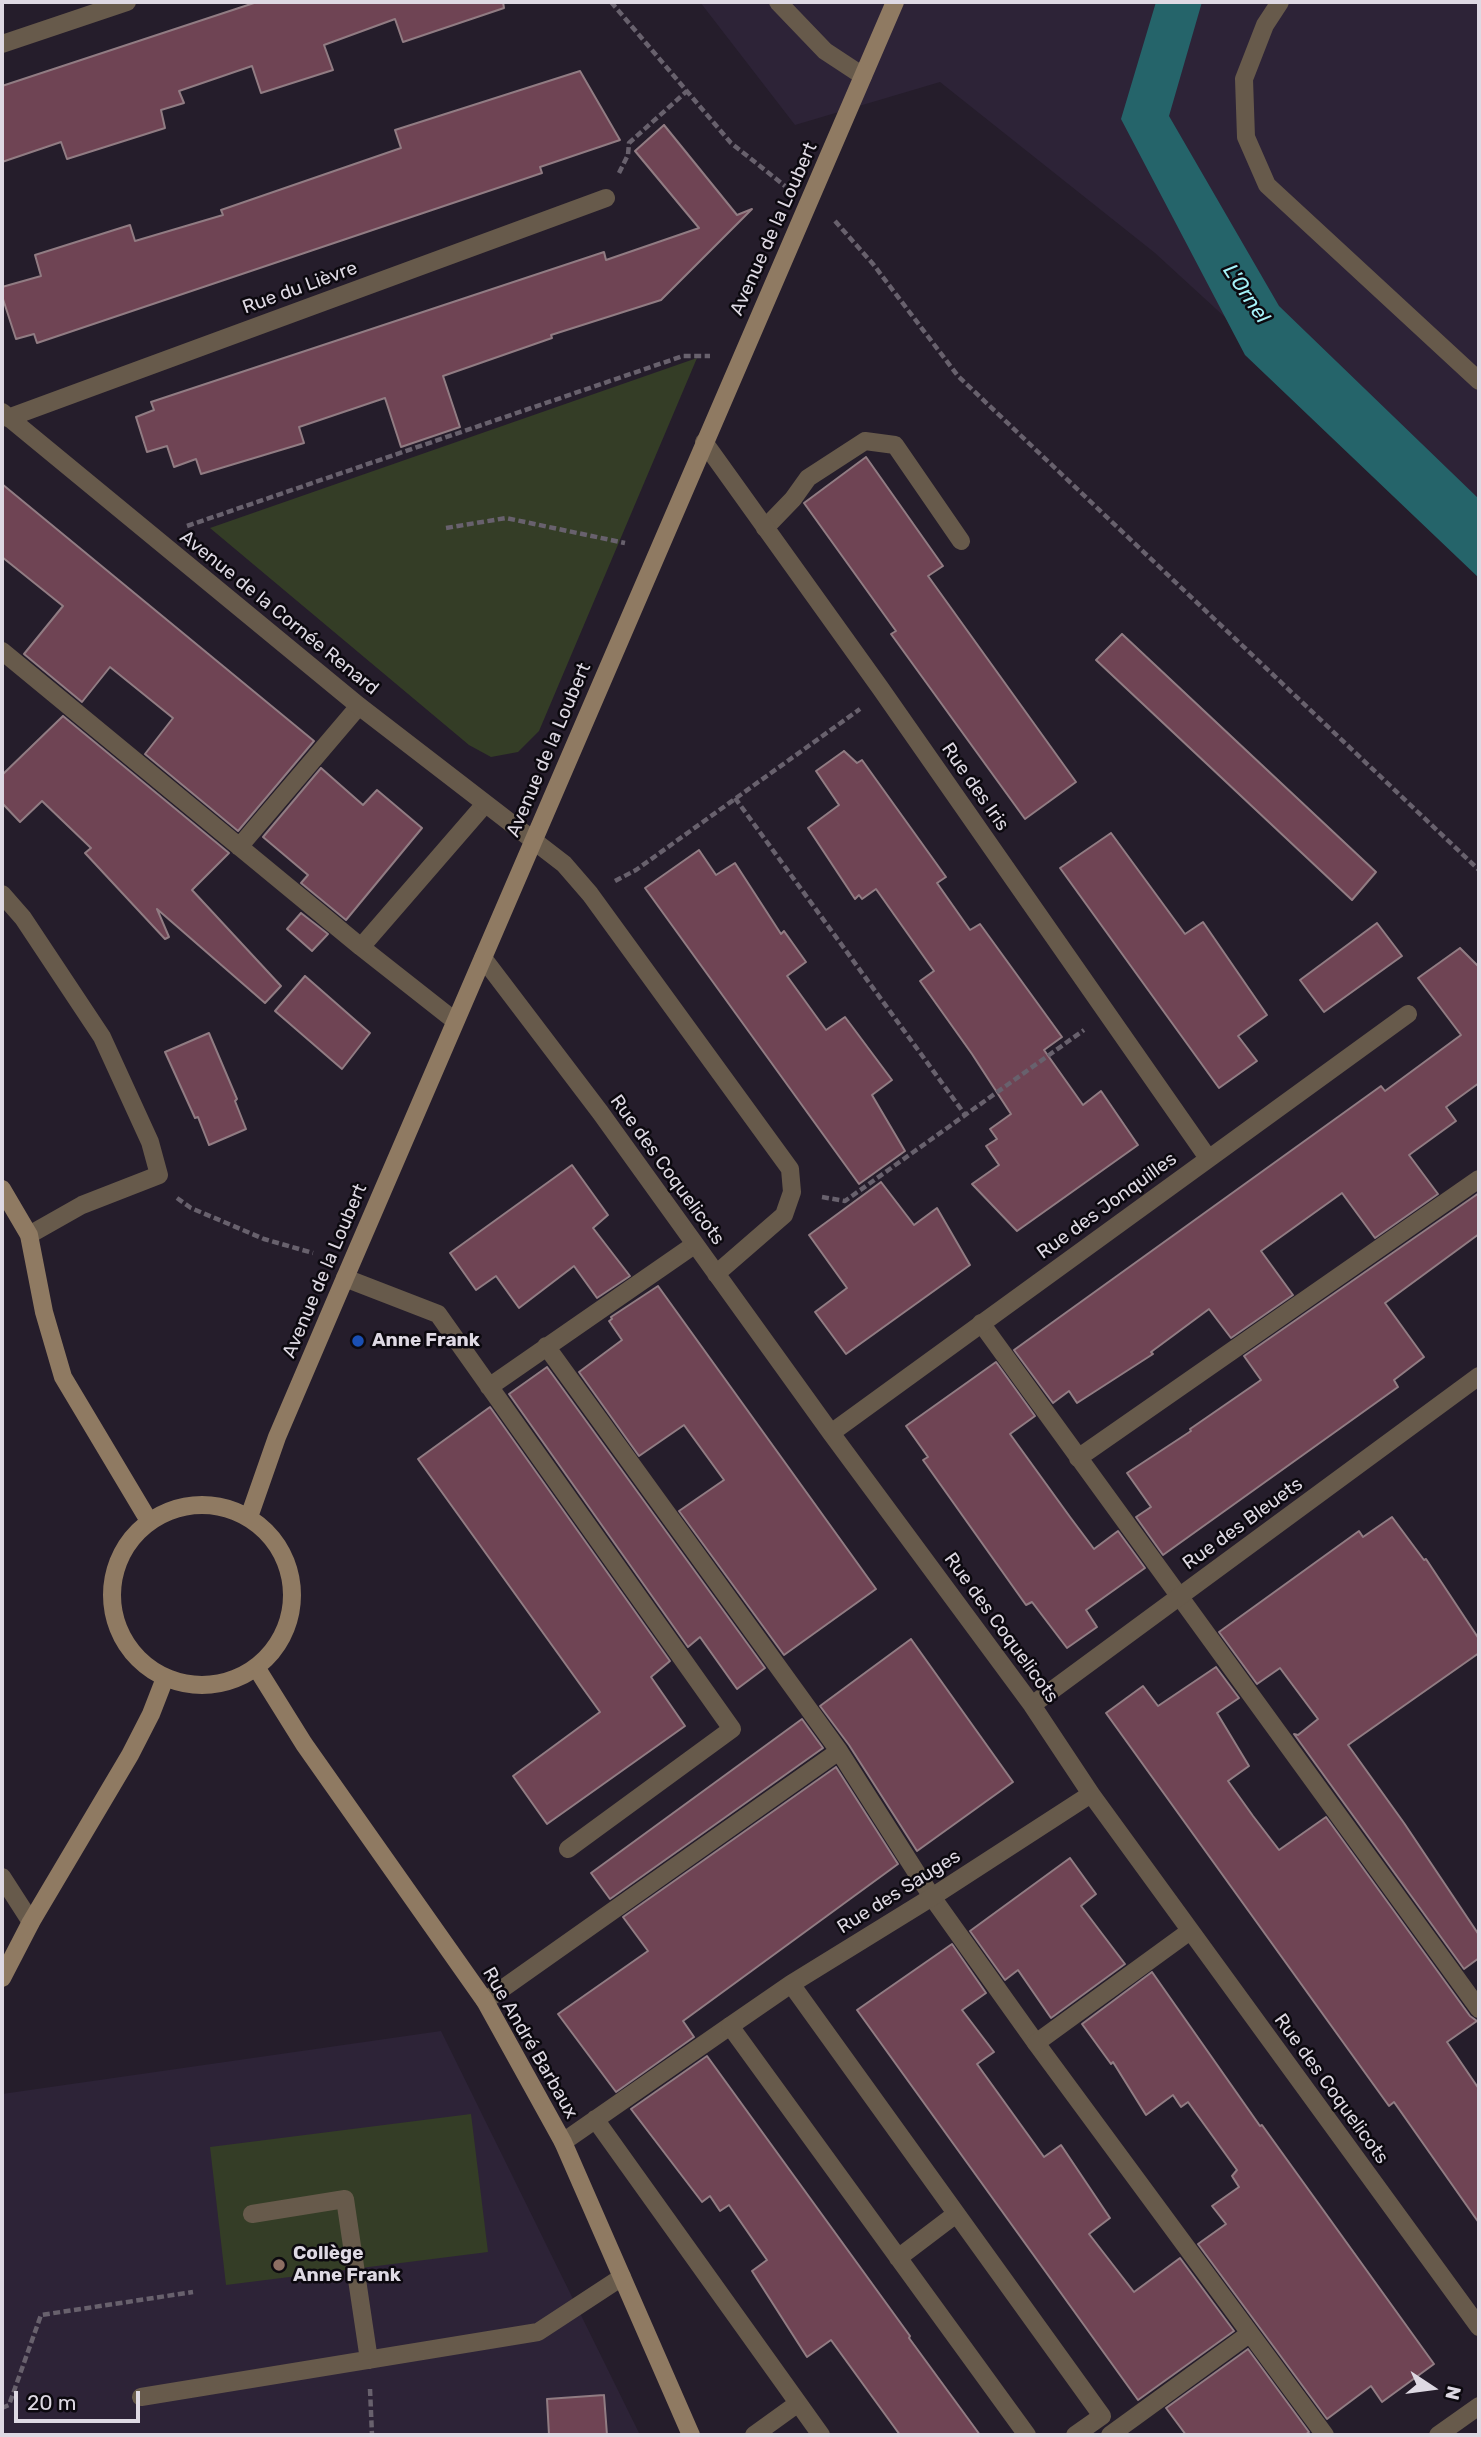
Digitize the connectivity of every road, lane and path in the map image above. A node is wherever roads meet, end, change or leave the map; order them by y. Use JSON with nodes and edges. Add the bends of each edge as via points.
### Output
{"nodes":[{"id":1,"x":127,"y":2,"type":"edge"},
{"id":2,"x":611,"y":2,"type":"edge"},
{"id":3,"x":778,"y":2,"type":"edge"},
{"id":4,"x":895,"y":2,"type":"edge"},
{"id":5,"x":1280,"y":2,"type":"edge"},
{"id":6,"x":2,"y":44,"type":"edge"},
{"id":7,"x":863,"y":76,"type":"junction"},
{"id":8,"x":687,"y":91,"type":"junction"},
{"id":9,"x":606,"y":198,"type":"joint"},
{"id":10,"x":808,"y":202,"type":"junction"},
{"id":11,"x":736,"y":367,"type":"junction"},
{"id":12,"x":1479,"y":381,"type":"edge"},
{"id":13,"x":5,"y":415,"type":"edge"},
{"id":14,"x":704,"y":442,"type":"junction"},
{"id":15,"x":446,"y":528,"type":"dead end"},
{"id":16,"x":765,"y":528,"type":"junction"},
{"id":17,"x":154,"y":537,"type":"junction"},
{"id":18,"x":961,"y":541,"type":"dead end"},
{"id":19,"x":625,"y":543,"type":"dead end"},
{"id":20,"x":2,"y":652,"type":"edge"},
{"id":21,"x":881,"y":689,"type":"junction"},
{"id":22,"x":359,"y":706,"type":"junction"},
{"id":23,"x":735,"y":798,"type":"junction"},
{"id":24,"x":485,"y":804,"type":"junction"},
{"id":25,"x":533,"y":839,"type":"junction"},
{"id":26,"x":239,"y":847,"type":"junction"},
{"id":27,"x":1479,"y":870,"type":"edge"},
{"id":28,"x":2,"y":894,"type":"edge"},
{"id":29,"x":590,"y":894,"type":"junction"},
{"id":30,"x":361,"y":947,"type":"junction"},
{"id":31,"x":483,"y":958,"type":"junction"},
{"id":32,"x":1107,"y":1013,"type":"junction"},
{"id":33,"x":1408,"y":1014,"type":"dead end"},
{"id":34,"x":456,"y":1021,"type":"junction"},
{"id":35,"x":966,"y":1116,"type":"junction"},
{"id":36,"x":1208,"y":1158,"type":"junction"},
{"id":37,"x":159,"y":1175,"type":"junction"},
{"id":38,"x":1479,"y":1179,"type":"edge"},
{"id":39,"x":2,"y":1189,"type":"edge"},
{"id":40,"x":792,"y":1192,"type":"junction"},
{"id":41,"x":29,"y":1235,"type":"junction"},
{"id":42,"x":694,"y":1245,"type":"junction"},
{"id":43,"x":313,"y":1253,"type":"dead end"},
{"id":44,"x":716,"y":1274,"type":"junction"},
{"id":45,"x":345,"y":1278,"type":"junction"},
{"id":46,"x":981,"y":1323,"type":"junction"},
{"id":47,"x":547,"y":1346,"type":"junction"},
{"id":48,"x":1479,"y":1376,"type":"edge"},
{"id":49,"x":489,"y":1387,"type":"junction"},
{"id":50,"x":831,"y":1433,"type":"junction"},
{"id":51,"x":1078,"y":1458,"type":"junction"},
{"id":52,"x":248,"y":1517,"type":"junction"},
{"id":53,"x":149,"y":1521,"type":"junction"},
{"id":54,"x":1178,"y":1598,"type":"junction"},
{"id":55,"x":256,"y":1667,"type":"junction"},
{"id":56,"x":165,"y":1678,"type":"junction"},
{"id":57,"x":1032,"y":1705,"type":"junction"},
{"id":58,"x":839,"y":1751,"type":"junction"},
{"id":59,"x":1091,"y":1794,"type":"junction"},
{"id":60,"x":568,"y":1849,"type":"dead end"},
{"id":61,"x":2,"y":1877,"type":"edge"},
{"id":62,"x":932,"y":1897,"type":"junction"},
{"id":63,"x":32,"y":1922,"type":"junction"},
{"id":64,"x":1190,"y":1931,"type":"junction"},
{"id":65,"x":2,"y":1978,"type":"edge"},
{"id":66,"x":791,"y":1984,"type":"junction"},
{"id":67,"x":485,"y":2001,"type":"junction"},
{"id":68,"x":1479,"y":2009,"type":"edge"},
{"id":69,"x":730,"y":2026,"type":"junction"},
{"id":70,"x":1036,"y":2043,"type":"junction"},
{"id":71,"x":595,"y":2119,"type":"junction"},
{"id":72,"x":563,"y":2142,"type":"junction"},
{"id":73,"x":252,"y":2214,"type":"dead end"},
{"id":74,"x":956,"y":2214,"type":"junction"},
{"id":75,"x":898,"y":2258,"type":"junction"},
{"id":76,"x":622,"y":2277,"type":"junction"},
{"id":77,"x":193,"y":2292,"type":"dead end"},
{"id":78,"x":1479,"y":2327,"type":"edge"},
{"id":79,"x":1249,"y":2334,"type":"junction"},
{"id":80,"x":369,"y":2360,"type":"junction"},
{"id":81,"x":141,"y":2397,"type":"dead end"},
{"id":82,"x":797,"y":2403,"type":"junction"},
{"id":83,"x":1479,"y":2406,"type":"edge"},
{"id":84,"x":2,"y":2408,"type":"edge"},
{"id":85,"x":372,"y":2435,"type":"edge"},
{"id":86,"x":691,"y":2435,"type":"edge"},
{"id":87,"x":754,"y":2435,"type":"edge"},
{"id":88,"x":821,"y":2435,"type":"edge"},
{"id":89,"x":1027,"y":2435,"type":"edge"},
{"id":90,"x":1075,"y":2435,"type":"edge"},
{"id":91,"x":1110,"y":2435,"type":"edge"},
{"id":92,"x":1325,"y":2435,"type":"edge"},
{"id":93,"x":1438,"y":2435,"type":"edge"}],
"edges":[{"from":1,"to":6,"type":"street"},
{"from":2,"to":8,"type":"path"},
{"from":3,"to":7,"type":"street","via":[[825,51]]},
{"from":4,"to":7,"type":"street","name":"Avenue de la Loubert"},
{"from":5,"to":12,"type":"street","via":[[1265,25],[1244,79],[1246,137],[1267,185]]},
{"from":7,"to":10,"type":"street","name":"Avenue de la Loubert"},
{"from":8,"to":9,"type":"path","via":[[629,143],[628,155]]},
{"from":8,"to":10,"type":"path","via":[[736,147]]},
{"from":9,"to":13,"type":"street","name":"Rue du Lièvre"},
{"from":10,"to":11,"type":"street","name":"Avenue de la Loubert"},
{"from":10,"to":27,"type":"path","via":[[833,219],[873,264],[958,376]]},
{"from":11,"to":14,"type":"street","name":"Avenue de la Loubert"},
{"from":11,"to":17,"type":"path","via":[[707,355],[683,356]]},
{"from":13,"to":17,"type":"street","name":"Avenue de la Cornée Renard"},
{"from":14,"to":16,"type":"street","name":"Rue des Iris"},
{"from":14,"to":25,"type":"street","name":"Avenue de la Loubert"},
{"from":15,"to":19,"type":"path","via":[[506,518]]},
{"from":16,"to":18,"type":"street","via":[[808,478],[864,441],[895,446]]},
{"from":16,"to":21,"type":"street","name":"Rue des Iris"},
{"from":17,"to":22,"type":"street","name":"Avenue de la Cornée Renard"},
{"from":20,"to":26,"type":"street"},
{"from":21,"to":23,"type":"path","via":[[852,716]]},
{"from":21,"to":32,"type":"street","name":"Rue des Iris"},
{"from":22,"to":24,"type":"street","name":"Avenue de la Cornée Renard"},
{"from":22,"to":26,"type":"street"},
{"from":23,"to":29,"type":"path","via":[[636,870]]},
{"from":23,"to":35,"type":"path"},
{"from":24,"to":25,"type":"street","name":"Avenue de la Cornée Renard"},
{"from":24,"to":30,"type":"street"},
{"from":25,"to":29,"type":"street","name":"Avenue de la Cornée Renard","via":[[564,864]]},
{"from":25,"to":31,"type":"street","name":"Avenue de la Loubert"},
{"from":26,"to":30,"type":"street"},
{"from":28,"to":37,"type":"street","via":[[102,1037],[150,1142]]},
{"from":29,"to":40,"type":"street","name":"Avenue de la Cornée Renard","via":[[790,1169]]},
{"from":30,"to":34,"type":"street"},
{"from":31,"to":34,"type":"street","name":"Avenue de la Loubert"},
{"from":31,"to":42,"type":"street","name":"Rue des Coquelicots"},
{"from":32,"to":35,"type":"path"},
{"from":32,"to":36,"type":"street","name":"Rue des Iris"},
{"from":33,"to":36,"type":"street","name":"Rue des Jonquilles"},
{"from":34,"to":45,"type":"street","name":"Avenue de la Loubert"},
{"from":35,"to":40,"type":"path","via":[[845,1200]]},
{"from":36,"to":46,"type":"street","name":"Rue des Jonquilles"},
{"from":37,"to":41,"type":"street","via":[[82,1205]]},
{"from":37,"to":43,"type":"path","via":[[172,1194],[191,1208],[264,1239]]},
{"from":38,"to":51,"type":"street"},
{"from":39,"to":41,"type":"street"},
{"from":40,"to":44,"type":"street","via":[[784,1215]]},
{"from":41,"to":53,"type":"street","via":[[63,1377]]},
{"from":42,"to":44,"type":"street","name":"Rue des Coquelicots"},
{"from":42,"to":47,"type":"street"},
{"from":44,"to":50,"type":"street","name":"Rue des Coquelicots"},
{"from":45,"to":49,"type":"street","via":[[438,1314]]},
{"from":45,"to":52,"type":"street","name":"Avenue de la Loubert"},
{"from":46,"to":50,"type":"street","name":"Rue des Jonquilles"},
{"from":46,"to":51,"type":"street"},
{"from":47,"to":49,"type":"street"},
{"from":47,"to":58,"type":"street"},
{"from":48,"to":54,"type":"street","name":"Rue des Bleuets"},
{"from":49,"to":60,"type":"street","via":[[732,1729]]},
{"from":50,"to":57,"type":"street","name":"Rue des Coquelicots"},
{"from":51,"to":54,"type":"street"},
{"from":52,"to":53,"type":"street","via":[[224,1507],[198,1504],[172,1509]]},
{"from":52,"to":55,"type":"street","via":[[268,1533],[282,1553],[292,1602],[274,1649]]},
{"from":53,"to":56,"type":"street","via":[[128,1544],[114,1573],[111,1604],[120,1634],[139,1660]]},
{"from":54,"to":57,"type":"street","name":"Rue des Bleuets"},
{"from":54,"to":68,"type":"street"},
{"from":55,"to":56,"type":"street","via":[[228,1682],[196,1685]]},
{"from":55,"to":67,"type":"street","name":"Rue André Barbaux","via":[[304,1744]]},
{"from":56,"to":63,"type":"street","via":[[130,1755]]},
{"from":57,"to":59,"type":"street","name":"Rue des Coquelicots"},
{"from":58,"to":62,"type":"street"},
{"from":58,"to":67,"type":"street"},
{"from":59,"to":62,"type":"street","name":"Rue des Sauges"},
{"from":59,"to":64,"type":"street","name":"Rue des Coquelicots"},
{"from":61,"to":63,"type":"street"},
{"from":62,"to":66,"type":"street","name":"Rue des Sauges"},
{"from":62,"to":70,"type":"street"},
{"from":63,"to":65,"type":"street"},
{"from":64,"to":70,"type":"street"},
{"from":64,"to":78,"type":"street","name":"Rue des Coquelicots"},
{"from":66,"to":69,"type":"street","name":"Rue des Sauges"},
{"from":66,"to":74,"type":"street"},
{"from":67,"to":72,"type":"street","name":"Rue André Barbaux"},
{"from":69,"to":71,"type":"street","name":"Rue des Sauges"},
{"from":69,"to":75,"type":"street"},
{"from":70,"to":79,"type":"street"},
{"from":71,"to":72,"type":"street","name":"Rue des Sauges"},
{"from":71,"to":82,"type":"street"},
{"from":72,"to":76,"type":"street","name":"Rue André Barbaux"},
{"from":73,"to":80,"type":"street","via":[[345,2199]]},
{"from":74,"to":75,"type":"street"},
{"from":74,"to":90,"type":"street","via":[[1102,2416]]},
{"from":75,"to":89,"type":"street"},
{"from":76,"to":80,"type":"street","via":[[538,2332]]},
{"from":76,"to":86,"type":"street","name":"Rue André Barbaux"},
{"from":77,"to":84,"type":"path","via":[[41,2315],[9,2405]]},
{"from":79,"to":91,"type":"street"},
{"from":79,"to":92,"type":"street"},
{"from":80,"to":81,"type":"street"},
{"from":80,"to":85,"type":"path"},
{"from":82,"to":87,"type":"street"},
{"from":82,"to":88,"type":"street"},
{"from":83,"to":93,"type":"street"}]}
